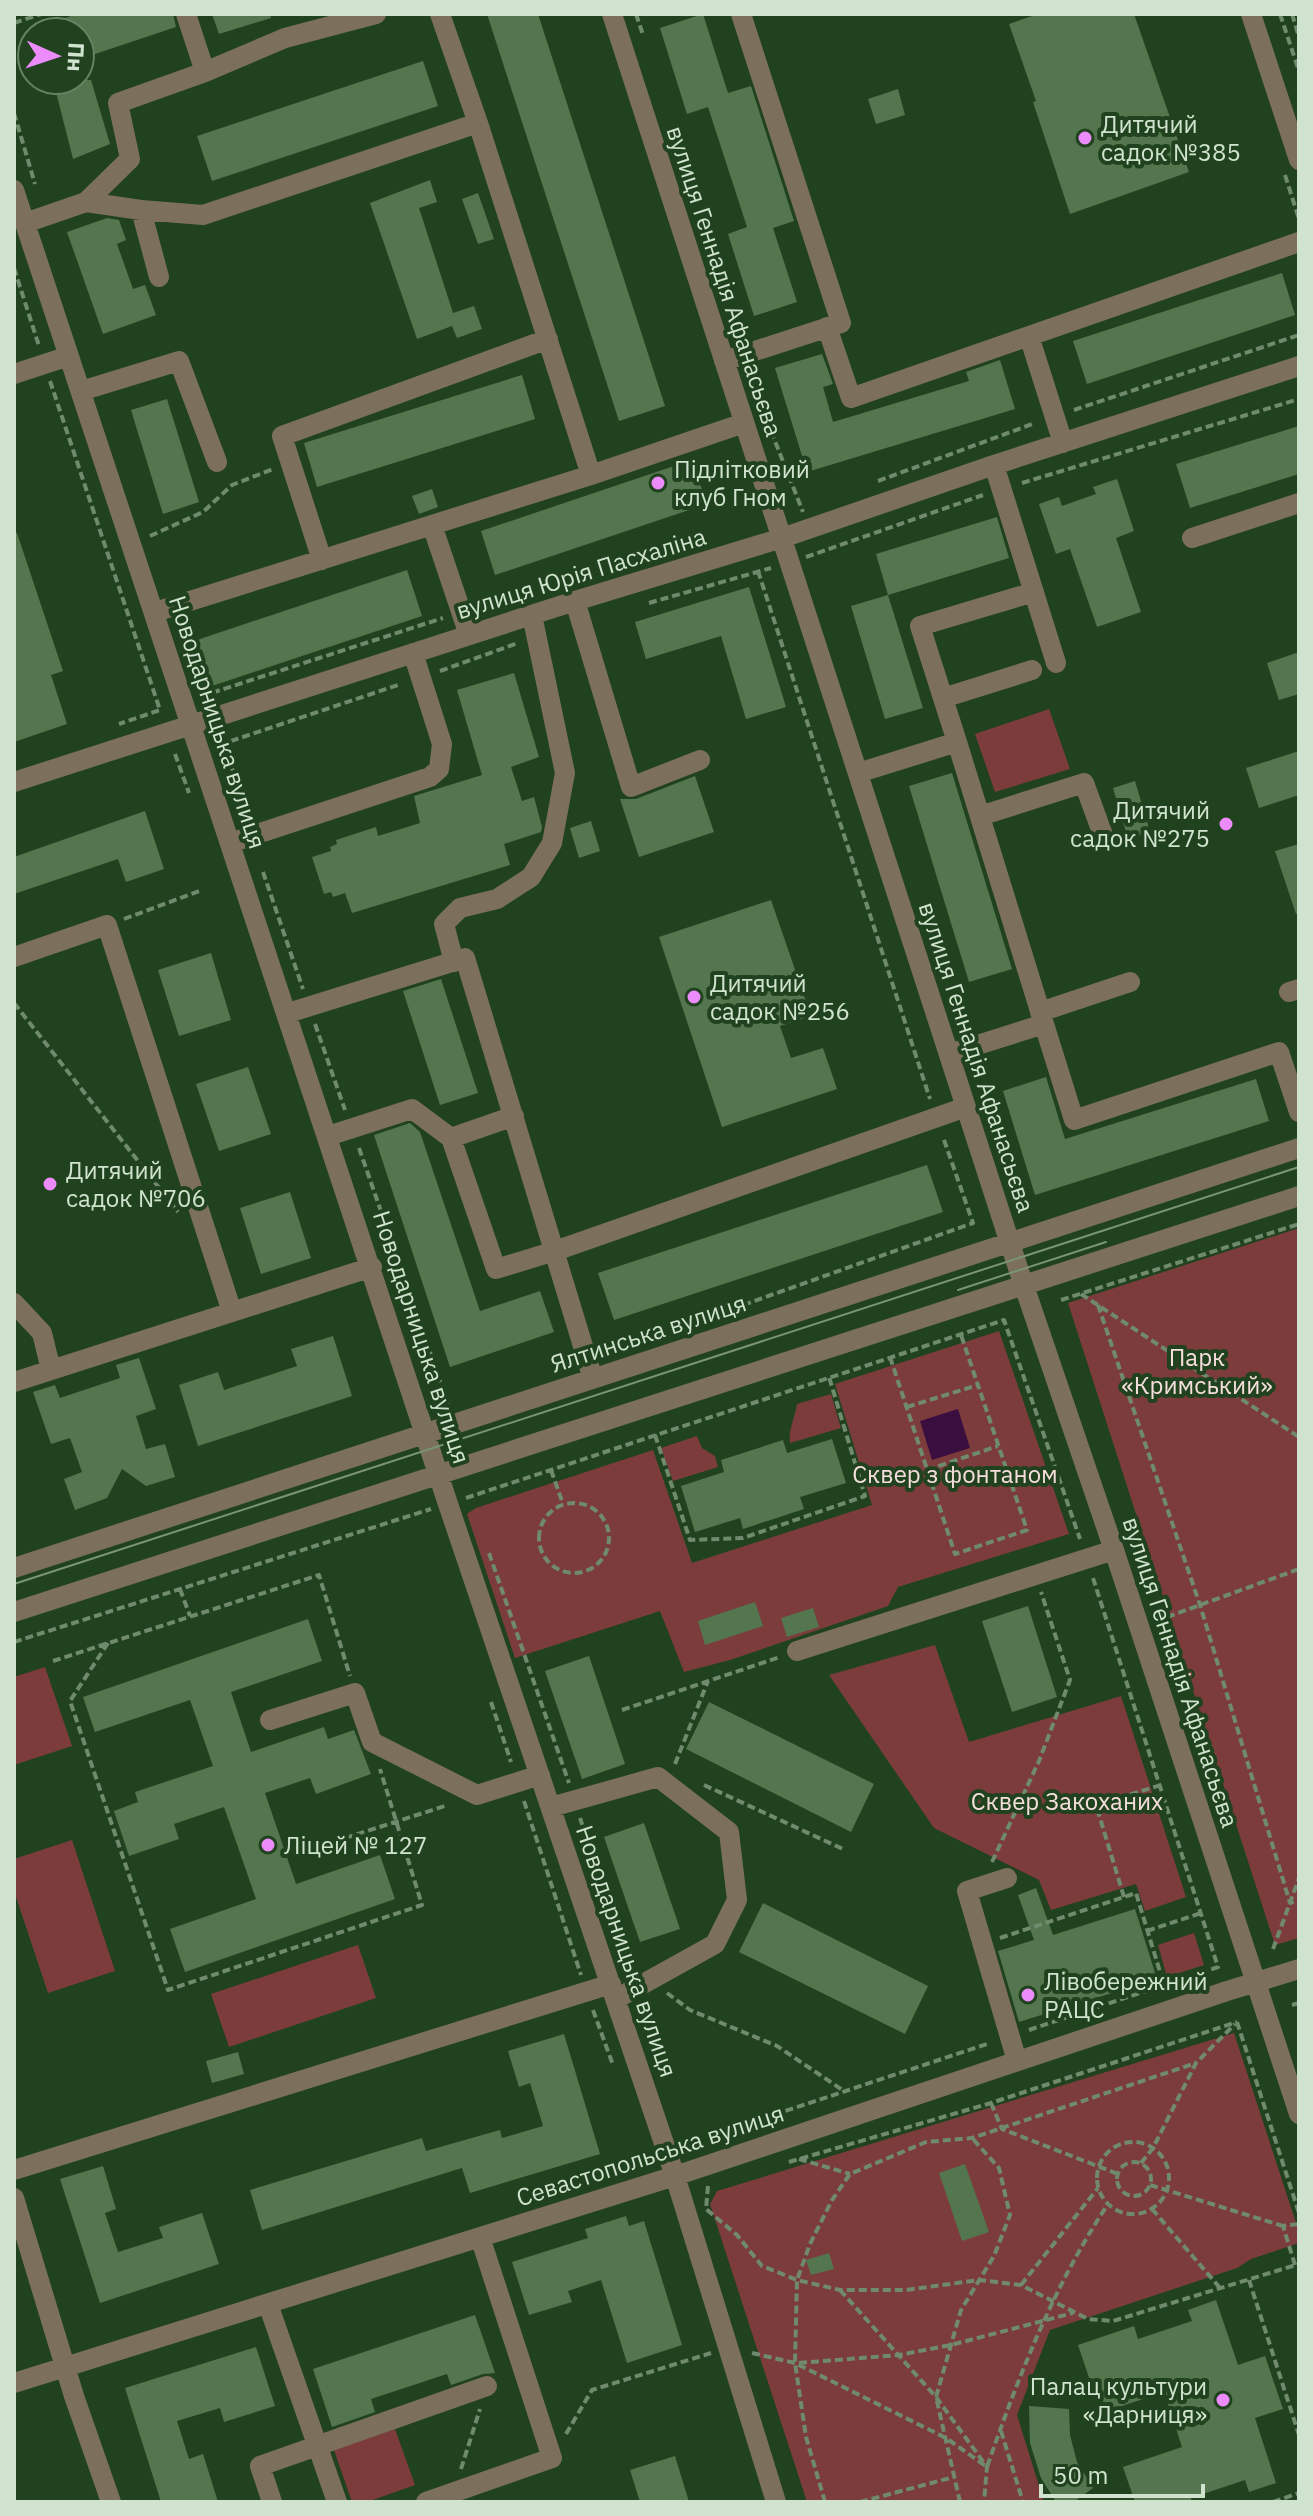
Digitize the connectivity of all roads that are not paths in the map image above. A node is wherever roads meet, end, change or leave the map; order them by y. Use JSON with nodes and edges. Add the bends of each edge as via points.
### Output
{"nodes":[{"id":1,"x":186,"y":14,"type":"edge"},
{"id":2,"x":376,"y":14,"type":"edge"},
{"id":3,"x":440,"y":14,"type":"edge"},
{"id":4,"x":612,"y":14,"type":"edge"},
{"id":5,"x":741,"y":14,"type":"edge"},
{"id":6,"x":1251,"y":14,"type":"edge"},
{"id":7,"x":205,"y":72,"type":"junction"},
{"id":8,"x":478,"y":123,"type":"junction"},
{"id":9,"x":1299,"y":160,"type":"edge"},
{"id":10,"x":14,"y":190,"type":"edge"},
{"id":11,"x":86,"y":202,"type":"junction"},
{"id":12,"x":141,"y":210,"type":"junction"},
{"id":13,"x":25,"y":223,"type":"junction"},
{"id":14,"x":1299,"y":242,"type":"edge"},
{"id":15,"x":159,"y":277,"type":"dead end"},
{"id":16,"x":827,"y":327,"type":"junction"},
{"id":17,"x":1029,"y":336,"type":"junction"},
{"id":18,"x":548,"y":339,"type":"junction"},
{"id":19,"x":69,"y":356,"type":"junction"},
{"id":20,"x":724,"y":361,"type":"junction"},
{"id":21,"x":1299,"y":366,"type":"edge"},
{"id":22,"x":14,"y":374,"type":"edge"},
{"id":23,"x":81,"y":391,"type":"junction"},
{"id":24,"x":744,"y":423,"type":"junction"},
{"id":25,"x":1063,"y":443,"type":"junction"},
{"id":26,"x":217,"y":462,"type":"dead end"},
{"id":27,"x":994,"y":465,"type":"junction"},
{"id":28,"x":591,"y":475,"type":"junction"},
{"id":29,"x":1299,"y":503,"type":"edge"},
{"id":30,"x":432,"y":525,"type":"junction"},
{"id":31,"x":782,"y":538,"type":"junction"},
{"id":32,"x":1192,"y":538,"type":"dead end"},
{"id":33,"x":322,"y":560,"type":"junction"},
{"id":34,"x":1034,"y":592,"type":"junction"},
{"id":35,"x":575,"y":601,"type":"junction"},
{"id":36,"x":155,"y":612,"type":"junction"},
{"id":37,"x":532,"y":615,"type":"junction"},
{"id":38,"x":469,"y":635,"type":"junction"},
{"id":39,"x":413,"y":653,"type":"junction"},
{"id":40,"x":1056,"y":663,"type":"dead end"},
{"id":41,"x":1032,"y":670,"type":"dead end"},
{"id":42,"x":943,"y":698,"type":"junction"},
{"id":43,"x":191,"y":725,"type":"junction"},
{"id":44,"x":957,"y":742,"type":"junction"},
{"id":45,"x":700,"y":760,"type":"dead end"},
{"id":46,"x":858,"y":773,"type":"junction"},
{"id":47,"x":14,"y":782,"type":"edge"},
{"id":48,"x":980,"y":816,"type":"junction"},
{"id":49,"x":1103,"y":835,"type":"dead end"},
{"id":50,"x":230,"y":843,"type":"junction"},
{"id":51,"x":14,"y":957,"type":"edge"},
{"id":52,"x":454,"y":962,"type":"junction"},
{"id":53,"x":1130,"y":982,"type":"dead end"},
{"id":54,"x":288,"y":1013,"type":"junction"},
{"id":55,"x":1042,"y":1018,"type":"junction"},
{"id":56,"x":949,"y":1054,"type":"junction"},
{"id":57,"x":966,"y":1107,"type":"junction"},
{"id":58,"x":1299,"y":1112,"type":"edge"},
{"id":59,"x":514,"y":1116,"type":"junction"},
{"id":60,"x":328,"y":1136,"type":"junction"},
{"id":61,"x":451,"y":1138,"type":"junction"},
{"id":62,"x":1299,"y":1148,"type":"edge"},
{"id":63,"x":1299,"y":1196,"type":"edge"},
{"id":64,"x":1010,"y":1243,"type":"junction"},
{"id":65,"x":555,"y":1251,"type":"junction"},
{"id":66,"x":372,"y":1267,"type":"junction"},
{"id":67,"x":1024,"y":1285,"type":"junction"},
{"id":68,"x":14,"y":1303,"type":"edge"},
{"id":69,"x":232,"y":1312,"type":"junction"},
{"id":70,"x":51,"y":1370,"type":"junction"},
{"id":71,"x":593,"y":1379,"type":"junction"},
{"id":72,"x":14,"y":1382,"type":"edge"},
{"id":73,"x":426,"y":1433,"type":"junction"},
{"id":74,"x":440,"y":1475,"type":"junction"},
{"id":75,"x":1114,"y":1550,"type":"junction"},
{"id":76,"x":14,"y":1568,"type":"edge"},
{"id":77,"x":14,"y":1612,"type":"edge"},
{"id":78,"x":797,"y":1651,"type":"road end"},
{"id":79,"x":270,"y":1720,"type":"dead end"},
{"id":80,"x":540,"y":1775,"type":"junction"},
{"id":81,"x":551,"y":1807,"type":"junction"},
{"id":82,"x":1007,"y":1878,"type":"dead end"},
{"id":83,"x":1299,"y":1969,"type":"edge"},
{"id":84,"x":1256,"y":1982,"type":"junction"},
{"id":85,"x":613,"y":1991,"type":"junction"},
{"id":86,"x":1017,"y":2061,"type":"junction"},
{"id":87,"x":1299,"y":2114,"type":"edge"},
{"id":88,"x":14,"y":2170,"type":"edge"},
{"id":89,"x":675,"y":2176,"type":"junction"},
{"id":90,"x":14,"y":2198,"type":"edge"},
{"id":91,"x":480,"y":2237,"type":"junction"},
{"id":92,"x":268,"y":2304,"type":"junction"},
{"id":93,"x":65,"y":2367,"type":"junction"},
{"id":94,"x":14,"y":2383,"type":"edge"},
{"id":95,"x":487,"y":2386,"type":"dead end"},
{"id":96,"x":318,"y":2446,"type":"junction"},
{"id":97,"x":111,"y":2502,"type":"edge"},
{"id":98,"x":272,"y":2502,"type":"edge"},
{"id":99,"x":337,"y":2502,"type":"edge"},
{"id":100,"x":426,"y":2502,"type":"edge"},
{"id":101,"x":776,"y":2502,"type":"edge"}],
"edges":[{"from":1,"to":7,"type":"street"},
{"from":2,"to":7,"type":"street","via":[[285,38]]},
{"from":3,"to":8,"type":"street"},
{"from":4,"to":20,"type":"street","name":"вулиця Геннадія Афанасьєва"},
{"from":5,"to":16,"type":"street","via":[[841,323]]},
{"from":6,"to":9,"type":"street"},
{"from":7,"to":11,"type":"street","via":[[118,103],[130,159]]},
{"from":8,"to":12,"type":"street","via":[[203,215]]},
{"from":8,"to":18,"type":"street"},
{"from":10,"to":13,"type":"street","name":"Новодарницька вулиця"},
{"from":11,"to":12,"type":"street"},
{"from":11,"to":13,"type":"street"},
{"from":12,"to":15,"type":"street"},
{"from":13,"to":19,"type":"street","name":"Новодарницька вулиця"},
{"from":14,"to":17,"type":"street"},
{"from":16,"to":17,"type":"street","via":[[851,398]]},
{"from":16,"to":20,"type":"street"},
{"from":17,"to":25,"type":"street"},
{"from":18,"to":28,"type":"street"},
{"from":18,"to":33,"type":"street","via":[[282,436]]},
{"from":19,"to":22,"type":"street"},
{"from":19,"to":23,"type":"street","name":"Новодарницька вулиця"},
{"from":20,"to":24,"type":"street","name":"вулиця Геннадія Афанасьєва"},
{"from":21,"to":25,"type":"street","name":"вулиця Юрія Пасхаліна"},
{"from":23,"to":26,"type":"street","via":[[179,361]]},
{"from":23,"to":36,"type":"street","name":"Новодарницька вулиця"},
{"from":24,"to":28,"type":"street"},
{"from":24,"to":31,"type":"street","name":"вулиця Геннадія Афанасьєва"},
{"from":25,"to":27,"type":"street","name":"вулиця Юрія Пасхаліна"},
{"from":27,"to":31,"type":"street","name":"вулиця Юрія Пасхаліна"},
{"from":27,"to":34,"type":"street"},
{"from":28,"to":30,"type":"street"},
{"from":29,"to":32,"type":"street"},
{"from":30,"to":33,"type":"street"},
{"from":30,"to":38,"type":"street"},
{"from":31,"to":35,"type":"street","name":"вулиця Юрія Пасхаліна"},
{"from":31,"to":46,"type":"street","name":"вулиця Геннадія Афанасьєва"},
{"from":33,"to":36,"type":"street"},
{"from":34,"to":40,"type":"street"},
{"from":34,"to":42,"type":"street","via":[[920,626]]},
{"from":35,"to":37,"type":"street","name":"вулиця Юрія Пасхаліна"},
{"from":35,"to":45,"type":"street","via":[[631,787]]},
{"from":36,"to":43,"type":"street","name":"Новодарницька вулиця"},
{"from":37,"to":38,"type":"street","name":"вулиця Юрія Пасхаліна"},
{"from":37,"to":52,"type":"street","via":[[565,773],[552,843],[531,877],[497,899],[460,908],[444,924]]},
{"from":38,"to":39,"type":"street","name":"вулиця Юрія Пасхаліна"},
{"from":39,"to":43,"type":"street","name":"вулиця Юрія Пасхаліна"},
{"from":39,"to":50,"type":"street","via":[[442,744],[439,769],[430,777]]},
{"from":41,"to":42,"type":"street"},
{"from":42,"to":44,"type":"street"},
{"from":43,"to":47,"type":"street","name":"вулиця Юрія Пасхаліна"},
{"from":43,"to":50,"type":"street","name":"Новодарницька вулиця"},
{"from":44,"to":46,"type":"street"},
{"from":44,"to":48,"type":"street"},
{"from":46,"to":56,"type":"street","name":"вулиця Геннадія Афанасьєва"},
{"from":48,"to":49,"type":"street","via":[[1084,783]]},
{"from":48,"to":55,"type":"street"},
{"from":50,"to":54,"type":"street","name":"Новодарницька вулиця"},
{"from":51,"to":69,"type":"street","via":[[107,925]]},
{"from":52,"to":54,"type":"street"},
{"from":52,"to":59,"type":"street","via":[[465,958]]},
{"from":53,"to":55,"type":"street"},
{"from":54,"to":60,"type":"street","name":"Новодарницька вулиця"},
{"from":55,"to":56,"type":"street"},
{"from":55,"to":58,"type":"street","via":[[1074,1120],[1279,1052]]},
{"from":56,"to":57,"type":"street","name":"вулиця Геннадія Афанасьєва"},
{"from":57,"to":64,"type":"street","name":"вулиця Геннадія Афанасьєва"},
{"from":57,"to":65,"type":"street"},
{"from":59,"to":61,"type":"street"},
{"from":59,"to":65,"type":"street"},
{"from":60,"to":61,"type":"street","via":[[412,1109]]},
{"from":60,"to":66,"type":"street","name":"Новодарницька вулиця"},
{"from":61,"to":65,"type":"street","via":[[496,1269]]},
{"from":62,"to":64,"type":"street","name":"Ялтинська вулиця"},
{"from":63,"to":67,"type":"street"},
{"from":64,"to":67,"type":"street","name":"вулиця Геннадія Афанасьєва"},
{"from":64,"to":71,"type":"street","name":"Ялтинська вулиця"},
{"from":65,"to":71,"type":"street"},
{"from":66,"to":69,"type":"street"},
{"from":66,"to":73,"type":"street","name":"Новодарницька вулиця"},
{"from":67,"to":74,"type":"street"},
{"from":67,"to":75,"type":"street","name":"вулиця Геннадія Афанасьєва"},
{"from":68,"to":70,"type":"street","via":[[42,1333]]},
{"from":69,"to":70,"type":"street"},
{"from":70,"to":72,"type":"street"},
{"from":71,"to":73,"type":"street","name":"Ялтинська вулиця"},
{"from":73,"to":74,"type":"street","name":"Новодарницька вулиця"},
{"from":73,"to":76,"type":"street","name":"Ялтинська вулиця"},
{"from":74,"to":77,"type":"street"},
{"from":74,"to":80,"type":"street","name":"Новодарницька вулиця"},
{"from":75,"to":78,"type":"street"},
{"from":75,"to":84,"type":"street","name":"вулиця Геннадія Афанасьєва"},
{"from":79,"to":80,"type":"street","via":[[355,1693],[372,1742],[477,1795]]},
{"from":80,"to":81,"type":"street","name":"Новодарницька вулиця"},
{"from":81,"to":85,"type":"street","name":"Новодарницька вулиця"},
{"from":81,"to":85,"type":"street","via":[[658,1777],[729,1832],[737,1900],[715,1944],[648,1981]]},
{"from":82,"to":86,"type":"street","via":[[967,1891]]},
{"from":83,"to":84,"type":"street","name":"Севастопольська вулиця"},
{"from":84,"to":86,"type":"street","name":"Севастопольська вулиця"},
{"from":84,"to":87,"type":"street","name":"вулиця Геннадія Афанасьєва"},
{"from":85,"to":88,"type":"street","via":[[586,1991]]},
{"from":85,"to":89,"type":"street","name":"Новодарницька вулиця"},
{"from":86,"to":89,"type":"street","name":"Севастопольська вулиця"},
{"from":89,"to":91,"type":"street","name":"Севастопольська вулиця"},
{"from":89,"to":101,"type":"street","name":"Новодарницька вулиця"},
{"from":90,"to":93,"type":"street"},
{"from":91,"to":92,"type":"street","name":"Севастопольська вулиця"},
{"from":91,"to":100,"type":"street","via":[[552,2458]]},
{"from":92,"to":93,"type":"street","name":"Севастопольська вулиця"},
{"from":92,"to":96,"type":"street"},
{"from":93,"to":94,"type":"street","name":"Севастопольська вулиця"},
{"from":93,"to":97,"type":"street"},
{"from":95,"to":96,"type":"street"},
{"from":96,"to":98,"type":"street","via":[[260,2466]]},
{"from":96,"to":99,"type":"street"}]}
